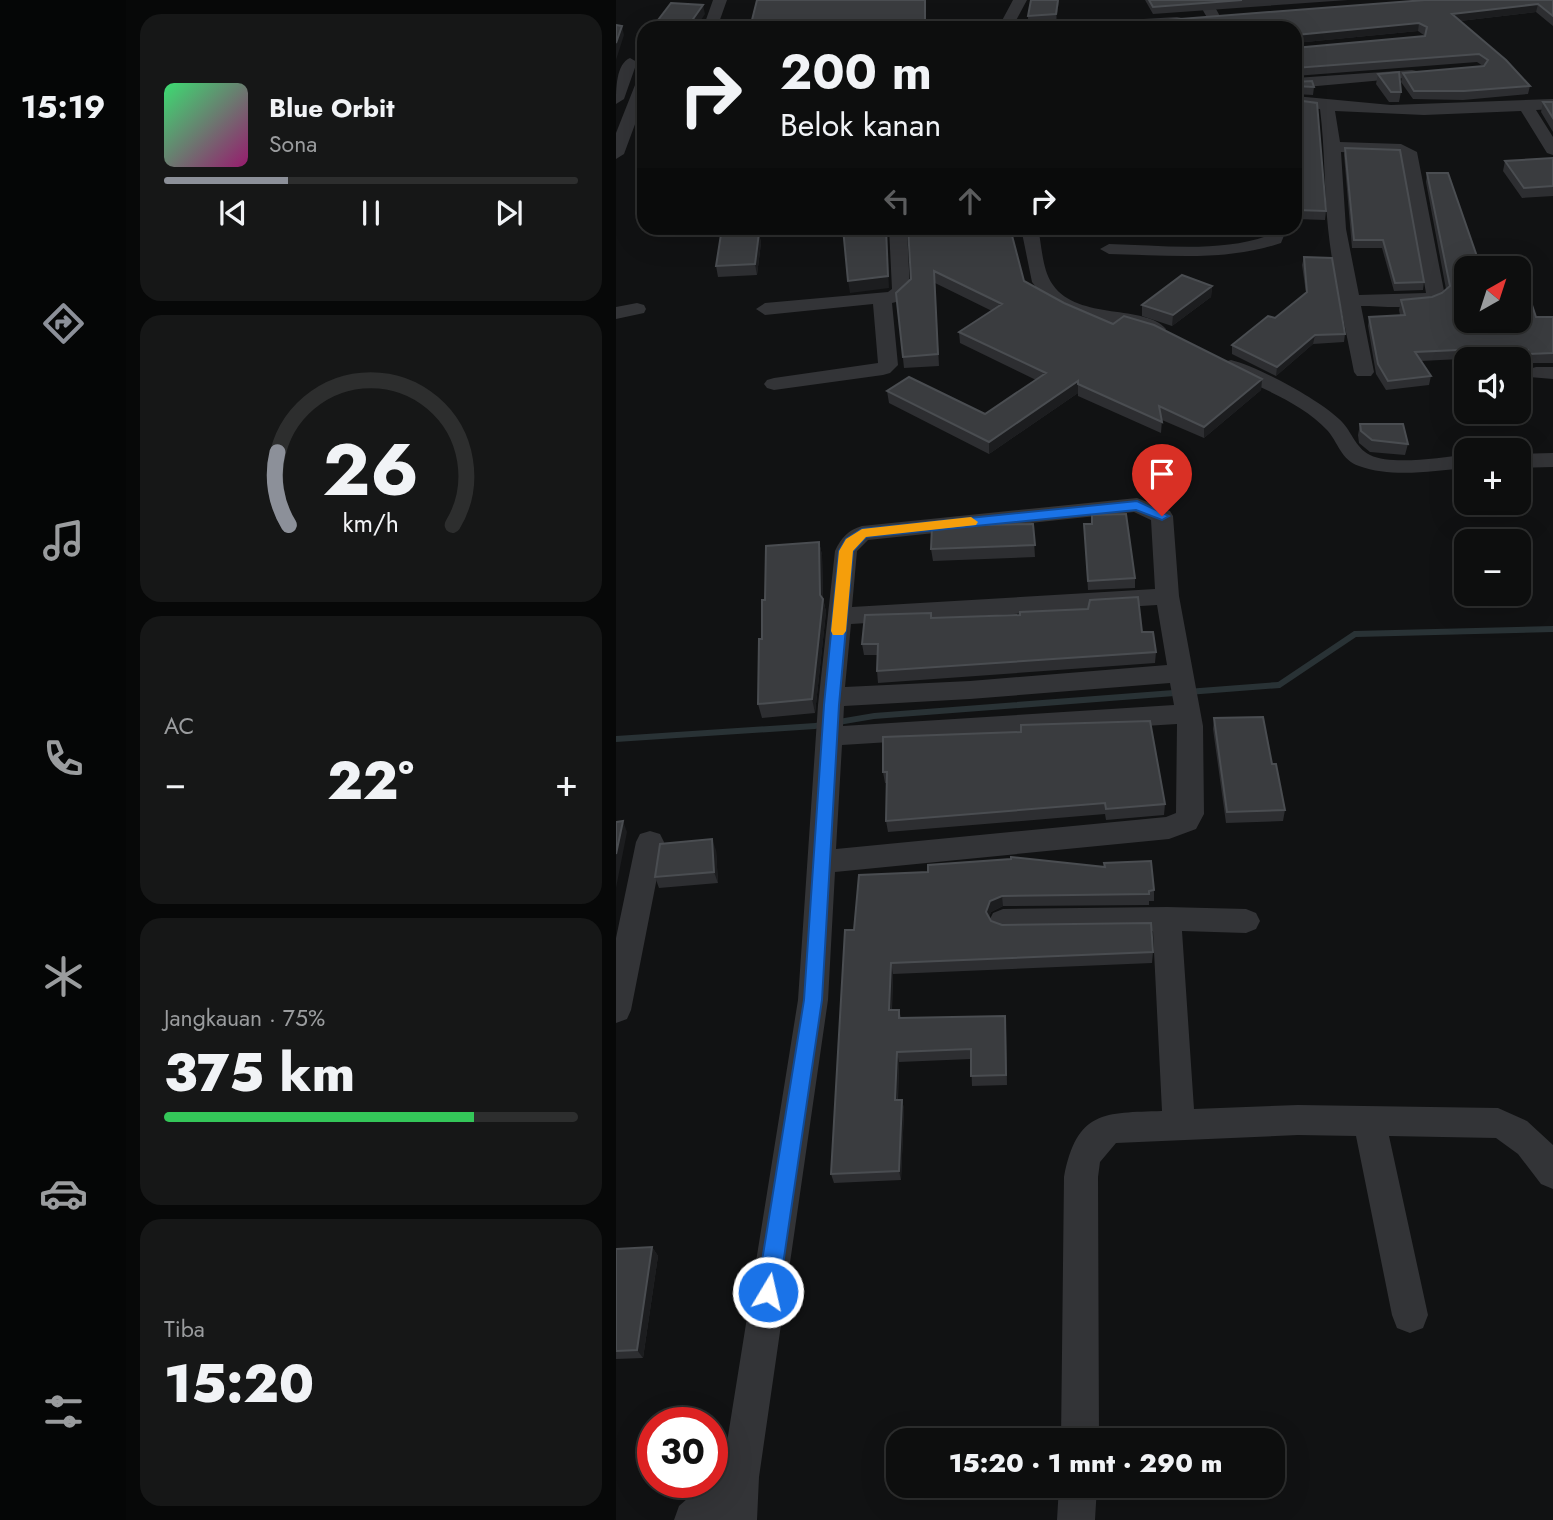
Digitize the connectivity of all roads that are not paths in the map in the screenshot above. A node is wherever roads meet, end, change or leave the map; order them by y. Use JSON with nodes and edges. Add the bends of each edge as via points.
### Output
{"nodes":[{"id":1,"x":720,"y":0,"type":"edge"},
{"id":2,"x":1020,"y":0,"type":"edge"},
{"id":3,"x":1204,"y":0,"type":"edge"},
{"id":4,"x":712,"y":21,"type":"edge"},
{"id":5,"x":1009,"y":21,"type":"edge"},
{"id":6,"x":1163,"y":21,"type":"edge"},
{"id":7,"x":630,"y":62,"type":"edge"},
{"id":8,"x":1425,"y":73,"type":"edge"},
{"id":9,"x":1302,"y":82,"type":"edge"},
{"id":10,"x":637,"y":98,"type":"edge"},
{"id":11,"x":616,"y":99,"type":"edge"},
{"id":12,"x":1302,"y":102,"type":"edge"},
{"id":13,"x":1553,"y":104,"type":"edge"},
{"id":14,"x":1525,"y":105,"type":"junction"},
{"id":15,"x":1327,"y":106,"type":"junction"},
{"id":16,"x":1333,"y":147,"type":"junction"},
{"id":17,"x":1553,"y":150,"type":"edge"},
{"id":18,"x":616,"y":154,"type":"edge"},
{"id":19,"x":898,"y":235,"type":"edge"},
{"id":20,"x":1031,"y":235,"type":"edge"},
{"id":21,"x":1195,"y":235,"type":"edge"},
{"id":22,"x":1276,"y":235,"type":"edge"},
{"id":23,"x":1110,"y":249,"type":"dead end"},
{"id":24,"x":1199,"y":249,"type":"junction"},
{"id":25,"x":882,"y":299,"type":"junction"},
{"id":26,"x":1349,"y":301,"type":"junction"},
{"id":27,"x":637,"y":309,"type":"dead end"},
{"id":28,"x":765,"y":309,"type":"dead end"},
{"id":29,"x":616,"y":313,"type":"edge"},
{"id":30,"x":1174,"y":338,"type":"edge"},
{"id":31,"x":1210,"y":356,"type":"edge"},
{"id":32,"x":1364,"y":372,"type":"dead end"},
{"id":33,"x":774,"y":384,"type":"dead end"},
{"id":34,"x":1553,"y":460,"type":"edge"},
{"id":35,"x":1531,"y":461,"type":"edge"},
{"id":36,"x":1454,"y":462,"type":"edge"},
{"id":37,"x":1167,"y":596,"type":"junction"},
{"id":38,"x":840,"y":616,"type":"junction"},
{"id":39,"x":1184,"y":692,"type":"junction"},
{"id":40,"x":831,"y":717,"type":"junction"},
{"id":41,"x":650,"y":842,"type":"dead end"},
{"id":42,"x":821,"y":862,"type":"junction"},
{"id":43,"x":1167,"y":919,"type":"junction"},
{"id":44,"x":1003,"y":921,"type":"dead end"},
{"id":45,"x":1246,"y":921,"type":"dead end"},
{"id":46,"x":616,"y":1010,"type":"edge"},
{"id":47,"x":1369,"y":1120,"type":"junction"},
{"id":48,"x":1179,"y":1123,"type":"junction"},
{"id":49,"x":1553,"y":1173,"type":"edge"},
{"id":50,"x":1410,"y":1315,"type":"dead end"},
{"id":51,"x":1080,"y":1428,"type":"edge"},
{"id":52,"x":740,"y":1477,"type":"junction"},
{"id":53,"x":1077,"y":1498,"type":"edge"},
{"id":54,"x":692,"y":1520,"type":"edge"},
{"id":55,"x":738,"y":1520,"type":"edge"},
{"id":56,"x":1076,"y":1520,"type":"edge"}],
"edges":[{"from":1,"to":4,"type":"street"},
{"from":2,"to":5,"type":"street"},
{"from":3,"to":6,"type":"street","via":[[1207,18]]},
{"from":7,"to":11,"type":"street"},
{"from":8,"to":9,"type":"street"},
{"from":10,"to":18,"type":"street"},
{"from":12,"to":15,"type":"street"},
{"from":13,"to":14,"type":"street"},
{"from":14,"to":15,"type":"street","via":[[1409,111]]},
{"from":14,"to":17,"type":"street"},
{"from":15,"to":16,"type":"street"},
{"from":16,"to":26,"type":"street","via":[[1337,229]]},
{"from":16,"to":26,"type":"street","via":[[1409,152],[1436,296]]},
{"from":19,"to":25,"type":"street","via":[[901,291]]},
{"from":20,"to":30,"type":"street","via":[[1042,285],[1054,299],[1080,310],[1150,326]]},
{"from":21,"to":24,"type":"street"},
{"from":22,"to":24,"type":"street","via":[[1261,245]]},
{"from":23,"to":24,"type":"street"},
{"from":25,"to":28,"type":"street"},
{"from":25,"to":33,"type":"street","via":[[888,365],[883,369]]},
{"from":26,"to":32,"type":"street"},
{"from":27,"to":29,"type":"street"},
{"from":31,"to":36,"type":"street","via":[[1334,425],[1362,460],[1380,464]]},
{"from":34,"to":35,"type":"street"},
{"from":37,"to":38,"type":"street"},
{"from":37,"to":38,"type":"street","via":[[1162,516],[1137,505],[862,533],[846,551]]},
{"from":37,"to":39,"type":"street"},
{"from":38,"to":40,"type":"street"},
{"from":39,"to":40,"type":"street"},
{"from":39,"to":40,"type":"street","via":[[970,690]]},
{"from":39,"to":42,"type":"street","via":[[1191,814],[1181,825]]},
{"from":40,"to":42,"type":"street"},
{"from":41,"to":46,"type":"street"},
{"from":42,"to":52,"type":"street","via":[[813,1000]]},
{"from":43,"to":44,"type":"street"},
{"from":43,"to":45,"type":"street"},
{"from":43,"to":48,"type":"street"},
{"from":47,"to":48,"type":"street"},
{"from":47,"to":49,"type":"street","via":[[1498,1123],[1515,1130],[1539,1150]]},
{"from":47,"to":50,"type":"street"},
{"from":48,"to":51,"type":"street","via":[[1108,1128],[1085,1155],[1081,1177]]},
{"from":52,"to":54,"type":"street"},
{"from":52,"to":55,"type":"street"},
{"from":53,"to":56,"type":"street"}]}
